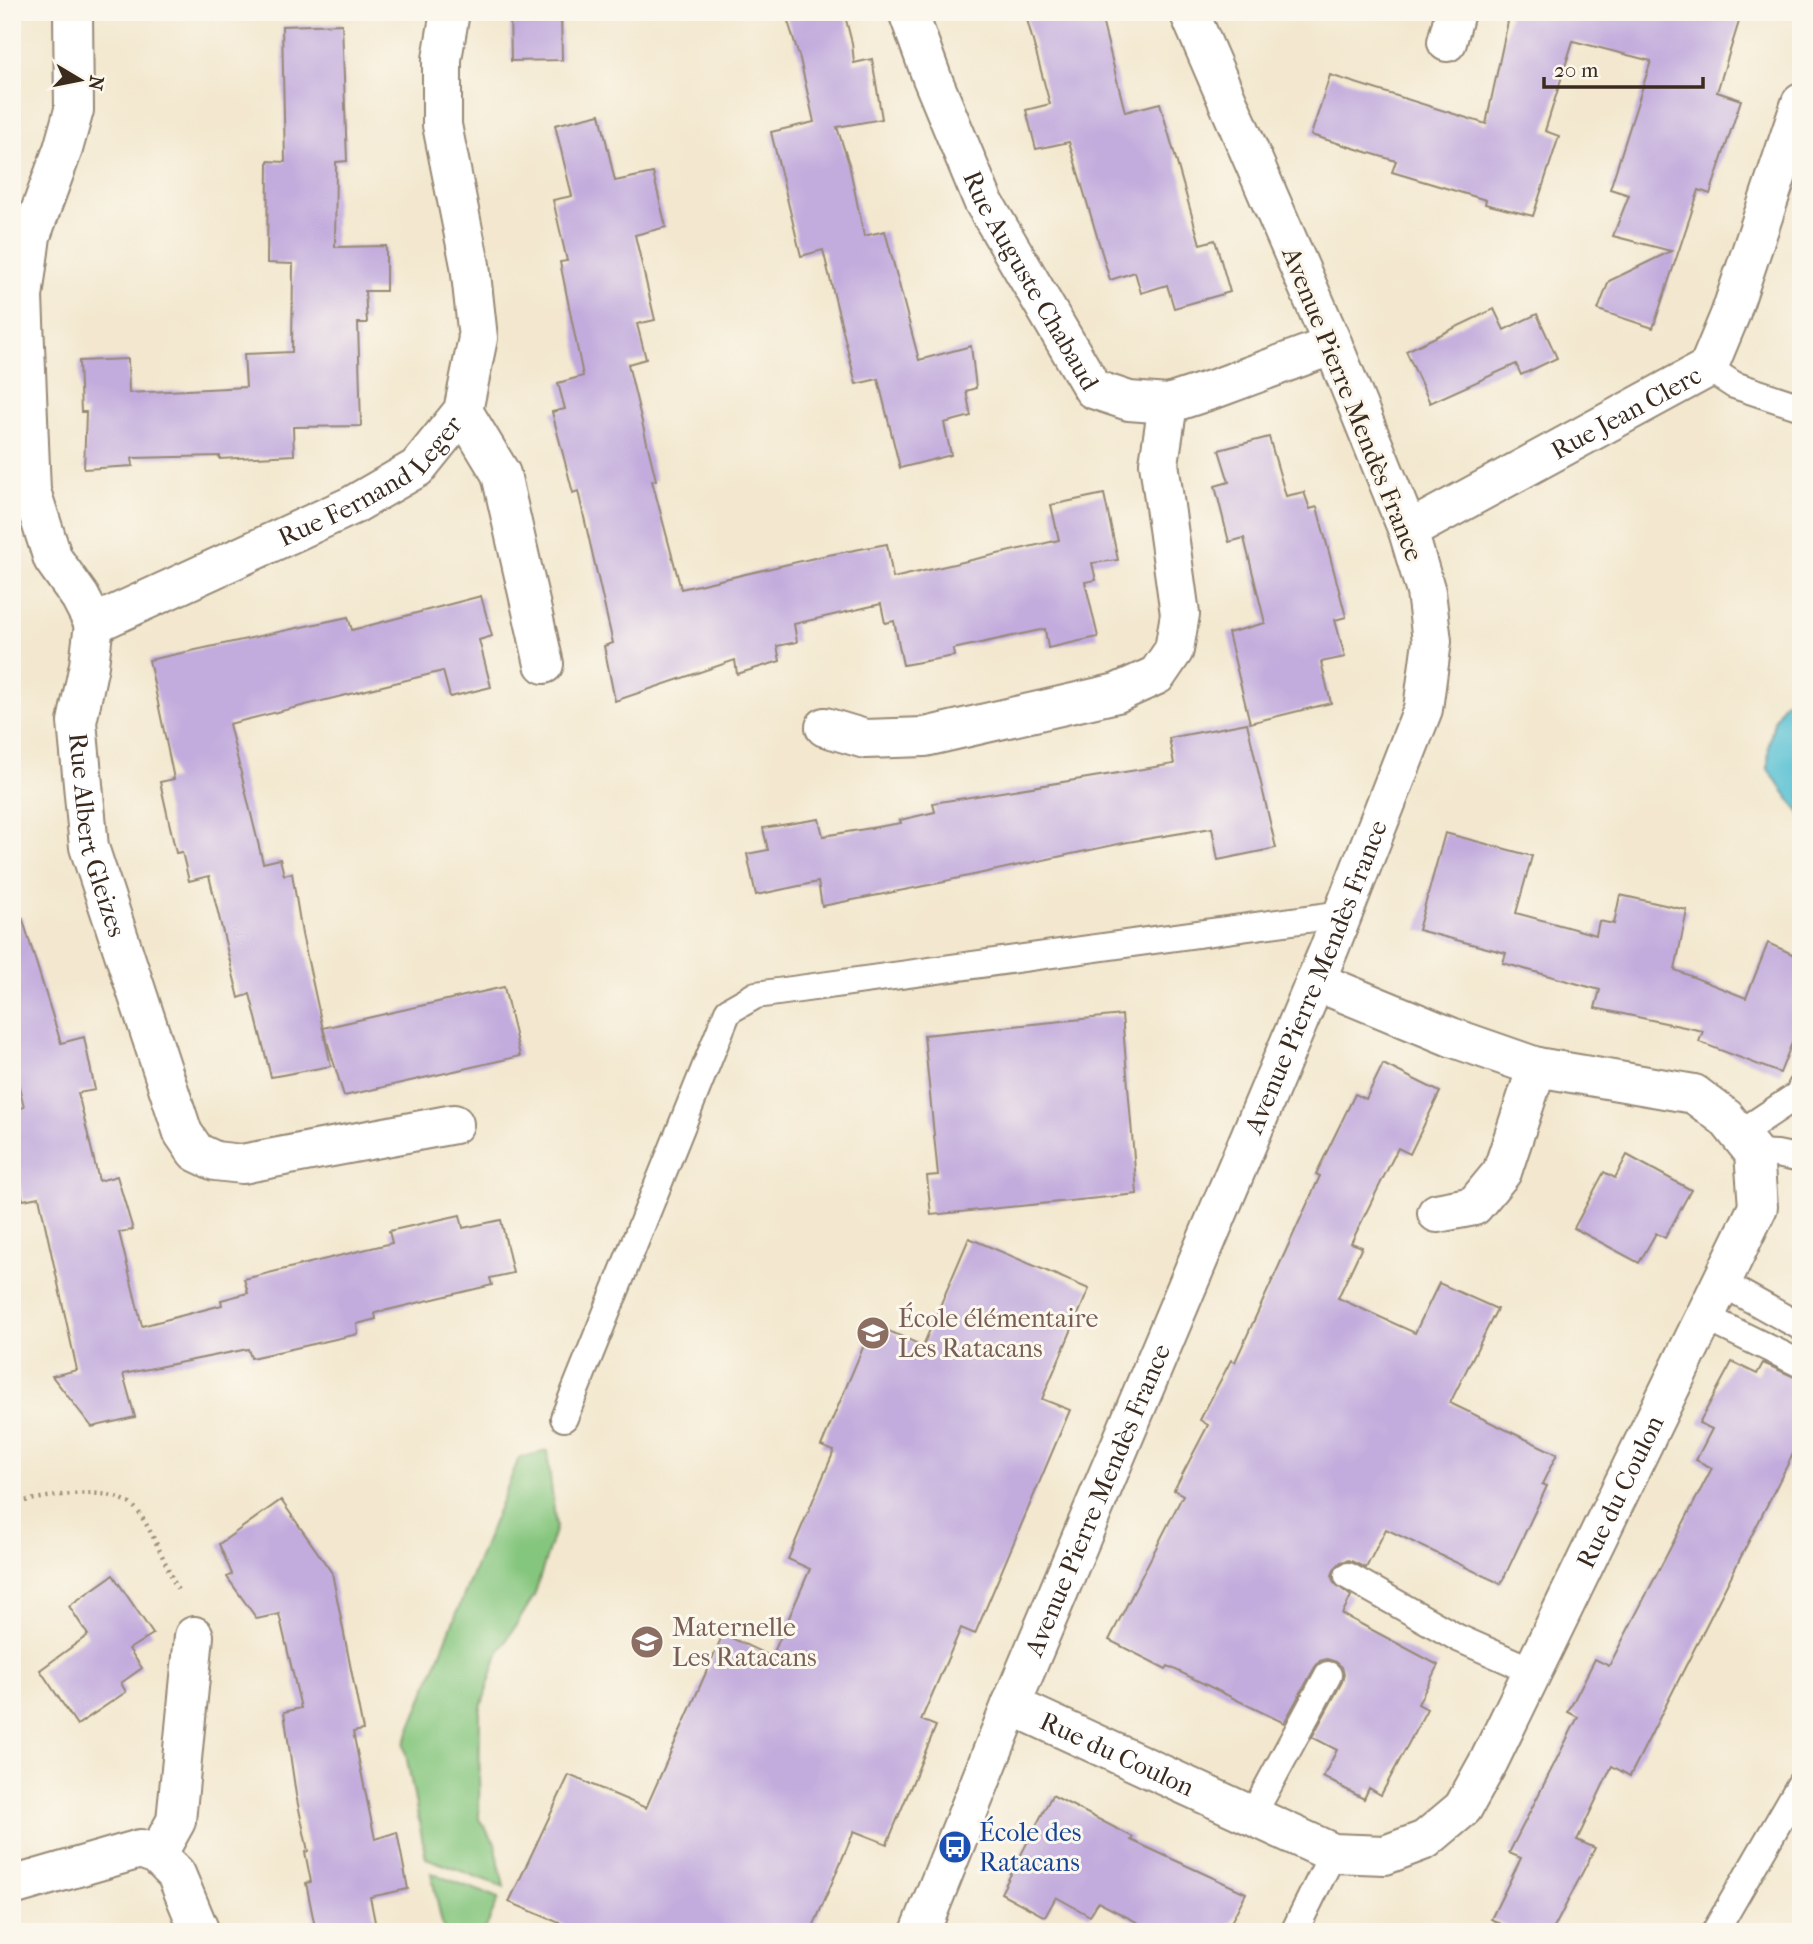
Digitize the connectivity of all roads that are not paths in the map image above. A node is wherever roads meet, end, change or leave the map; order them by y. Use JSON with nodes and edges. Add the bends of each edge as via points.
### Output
{"nodes":[{"id":1,"x":73,"y":12,"type":"edge"},
{"id":2,"x":450,"y":12,"type":"edge"},
{"id":3,"x":908,"y":12,"type":"edge"},
{"id":4,"x":1189,"y":12,"type":"edge"},
{"id":5,"x":1801,"y":103,"type":"edge"},
{"id":6,"x":1333,"y":345,"type":"junction"},
{"id":7,"x":1708,"y":368,"type":"junction"},
{"id":8,"x":1168,"y":404,"type":"junction"},
{"id":9,"x":1801,"y":407,"type":"edge"},
{"id":10,"x":463,"y":411,"type":"junction"},
{"id":11,"x":1408,"y":531,"type":"junction"},
{"id":12,"x":94,"y":624,"type":"junction"},
{"id":13,"x":544,"y":664,"type":"dead end"},
{"id":14,"x":825,"y":727,"type":"dead end"},
{"id":15,"x":1343,"y":914,"type":"junction"},
{"id":16,"x":1315,"y":981,"type":"junction"},
{"id":17,"x":1536,"y":1067,"type":"junction"},
{"id":18,"x":1801,"y":1088,"type":"edge"},
{"id":19,"x":454,"y":1124,"type":"dead end"},
{"id":20,"x":1746,"y":1144,"type":"junction"},
{"id":21,"x":1801,"y":1159,"type":"edge"},
{"id":22,"x":1437,"y":1213,"type":"dead end"},
{"id":23,"x":1722,"y":1283,"type":"junction"},
{"id":24,"x":1705,"y":1317,"type":"junction"},
{"id":25,"x":1801,"y":1327,"type":"edge"},
{"id":26,"x":1801,"y":1364,"type":"edge"},
{"id":27,"x":564,"y":1418,"type":"dead end"},
{"id":28,"x":1348,"y":1576,"type":"dead end"},
{"id":29,"x":194,"y":1636,"type":"road end"},
{"id":30,"x":1533,"y":1671,"type":"junction"},
{"id":31,"x":1328,"y":1675,"type":"dead end"},
{"id":32,"x":1011,"y":1705,"type":"junction"},
{"id":33,"x":1801,"y":1783,"type":"edge"},
{"id":34,"x":1252,"y":1816,"type":"junction"},
{"id":35,"x":1333,"y":1853,"type":"junction"},
{"id":36,"x":158,"y":1855,"type":"junction"},
{"id":37,"x":12,"y":1886,"type":"edge"},
{"id":38,"x":200,"y":1932,"type":"edge"},
{"id":39,"x":920,"y":1932,"type":"edge"},
{"id":40,"x":1294,"y":1932,"type":"edge"},
{"id":41,"x":1715,"y":1932,"type":"edge"}],
"edges":[{"from":1,"to":12,"type":"street","via":[[74,110],[31,236],[23,298],[31,492],[53,559]]},
{"from":2,"to":10,"type":"street","name":"Rue Fernand Leger","via":[[442,59],[442,125],[470,265],[478,338]]},
{"from":3,"to":8,"type":"street","name":"Rue Auguste Chabaud","via":[[982,201],[1093,389],[1129,401]]},
{"from":4,"to":6,"type":"street","name":"Avenue Pierre Mendès France"},
{"from":5,"to":7,"type":"street","name":"Rue Jean Clerc"},
{"from":6,"to":8,"type":"street","name":"Rue Auguste Chabaud"},
{"from":6,"to":11,"type":"street","name":"Avenue Pierre Mendès France"},
{"from":7,"to":9,"type":"lane","via":[[1734,385]]},
{"from":7,"to":11,"type":"street","name":"Rue Jean Clerc"},
{"from":8,"to":14,"type":"street","via":[[1159,463],[1180,614],[1174,650],[1157,675],[1117,693],[925,737],[865,739]]},
{"from":10,"to":12,"type":"street","name":"Rue Fernand Leger","via":[[417,468],[364,499]]},
{"from":10,"to":13,"type":"street","via":[[501,474]]},
{"from":11,"to":15,"type":"street","name":"Avenue Pierre Mendès France","via":[[1426,592],[1432,641],[1423,709]]},
{"from":12,"to":19,"type":"street","name":"Rue Albert Gleizes","via":[[77,722],[89,847],[183,1133],[197,1152],[215,1161],[242,1164]]},
{"from":15,"to":16,"type":"street","name":"Avenue Pierre Mendès France"},
{"from":15,"to":27,"type":"lane","via":[[756,995],[728,1012]]},
{"from":16,"to":17,"type":"street"},
{"from":16,"to":32,"type":"street","name":"Avenue Pierre Mendès France"},
{"from":17,"to":20,"type":"street","via":[[1694,1094],[1726,1118]]},
{"from":17,"to":22,"type":"street","via":[[1502,1172],[1474,1206]]},
{"from":18,"to":20,"type":"lane"},
{"from":20,"to":21,"type":"lane"},
{"from":20,"to":23,"type":"street","name":"Rue du Coulon","via":[[1758,1207]]},
{"from":23,"to":24,"type":"street","name":"Rue du Coulon"},
{"from":23,"to":25,"type":"lane"},
{"from":24,"to":26,"type":"lane"},
{"from":24,"to":30,"type":"street","name":"Rue du Coulon"},
{"from":28,"to":30,"type":"lane","via":[[1458,1638]]},
{"from":29,"to":36,"type":"street","via":[[176,1821]]},
{"from":30,"to":35,"type":"street","name":"Rue du Coulon","via":[[1463,1808],[1425,1840],[1385,1855]]},
{"from":31,"to":34,"type":"lane"},
{"from":32,"to":34,"type":"street","name":"Rue du Coulon"},
{"from":32,"to":39,"type":"street","name":"Avenue Pierre Mendès France"},
{"from":33,"to":41,"type":"lane"},
{"from":34,"to":35,"type":"street","name":"Rue du Coulon"},
{"from":35,"to":40,"type":"lane"},
{"from":36,"to":37,"type":"street","via":[[140,1849]]},
{"from":36,"to":38,"type":"street","via":[[176,1874]]}]}
